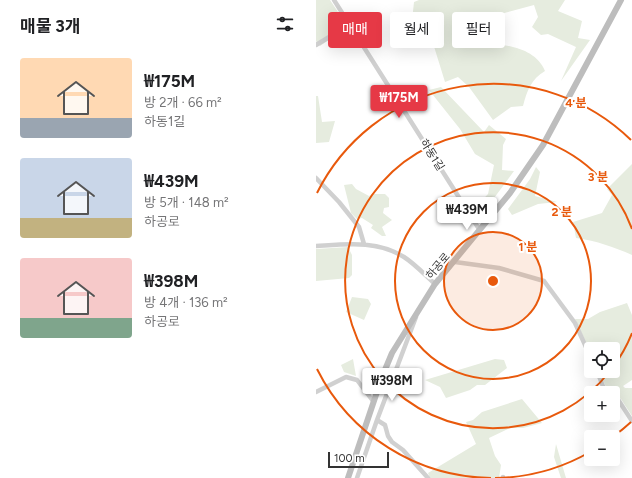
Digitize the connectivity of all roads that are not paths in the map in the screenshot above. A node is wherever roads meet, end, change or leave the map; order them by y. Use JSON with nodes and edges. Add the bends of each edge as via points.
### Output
{"nodes":[{"id":1,"x":334,"y":0,"type":"edge"},
{"id":2,"x":621,"y":0,"type":"edge"},
{"id":3,"x":341,"y":12,"type":"edge"},
{"id":4,"x":328,"y":37,"type":"edge"},
{"id":5,"x":316,"y":44,"type":"edge"},
{"id":6,"x":364,"y":48,"type":"edge"},
{"id":7,"x":316,"y":178,"type":"edge"},
{"id":8,"x":479,"y":230,"type":"junction"},
{"id":9,"x":364,"y":244,"type":"junction"},
{"id":10,"x":316,"y":246,"type":"edge"},
{"id":11,"x":455,"y":262,"type":"junction"},
{"id":12,"x":435,"y":284,"type":"junction"},
{"id":13,"x":418,"y":310,"type":"junction"},
{"id":14,"x":584,"y":343,"type":"edge"},
{"id":15,"x":316,"y":392,"type":"edge"},
{"id":16,"x":373,"y":401,"type":"junction"},
{"id":17,"x":620,"y":403,"type":"edge"},
{"id":18,"x":377,"y":420,"type":"junction"},
{"id":19,"x":632,"y":421,"type":"edge"},
{"id":20,"x":348,"y":478,"type":"edge"},
{"id":21,"x":357,"y":478,"type":"edge"},
{"id":22,"x":428,"y":478,"type":"edge"}],
"edges":[{"from":1,"to":3,"type":"street","name":"하동1길"},
{"from":2,"to":8,"type":"main road","name":"하공로","via":[[543,145],[510,193]]},
{"from":4,"to":5,"type":"street"},
{"from":6,"to":8,"type":"street","name":"하동1길"},
{"from":7,"to":9,"type":"street","via":[[359,227]]},
{"from":8,"to":11,"type":"main road","name":"하공로"},
{"from":9,"to":10,"type":"street"},
{"from":9,"to":12,"type":"street","via":[[390,250],[405,258]]},
{"from":11,"to":12,"type":"main road","name":"하공로"},
{"from":11,"to":14,"type":"street","via":[[499,268],[544,281],[575,323]]},
{"from":12,"to":13,"type":"main road","name":"하공로"},
{"from":13,"to":16,"type":"main road","name":"하공로","via":[[392,353]]},
{"from":13,"to":18,"type":"street"},
{"from":15,"to":16,"type":"street","via":[[346,377],[357,380]]},
{"from":16,"to":20,"type":"main road","name":"하공로"},
{"from":17,"to":19,"type":"street"},
{"from":18,"to":21,"type":"street"},
{"from":18,"to":22,"type":"street","via":[[385,425],[392,442],[403,450]]}]}
